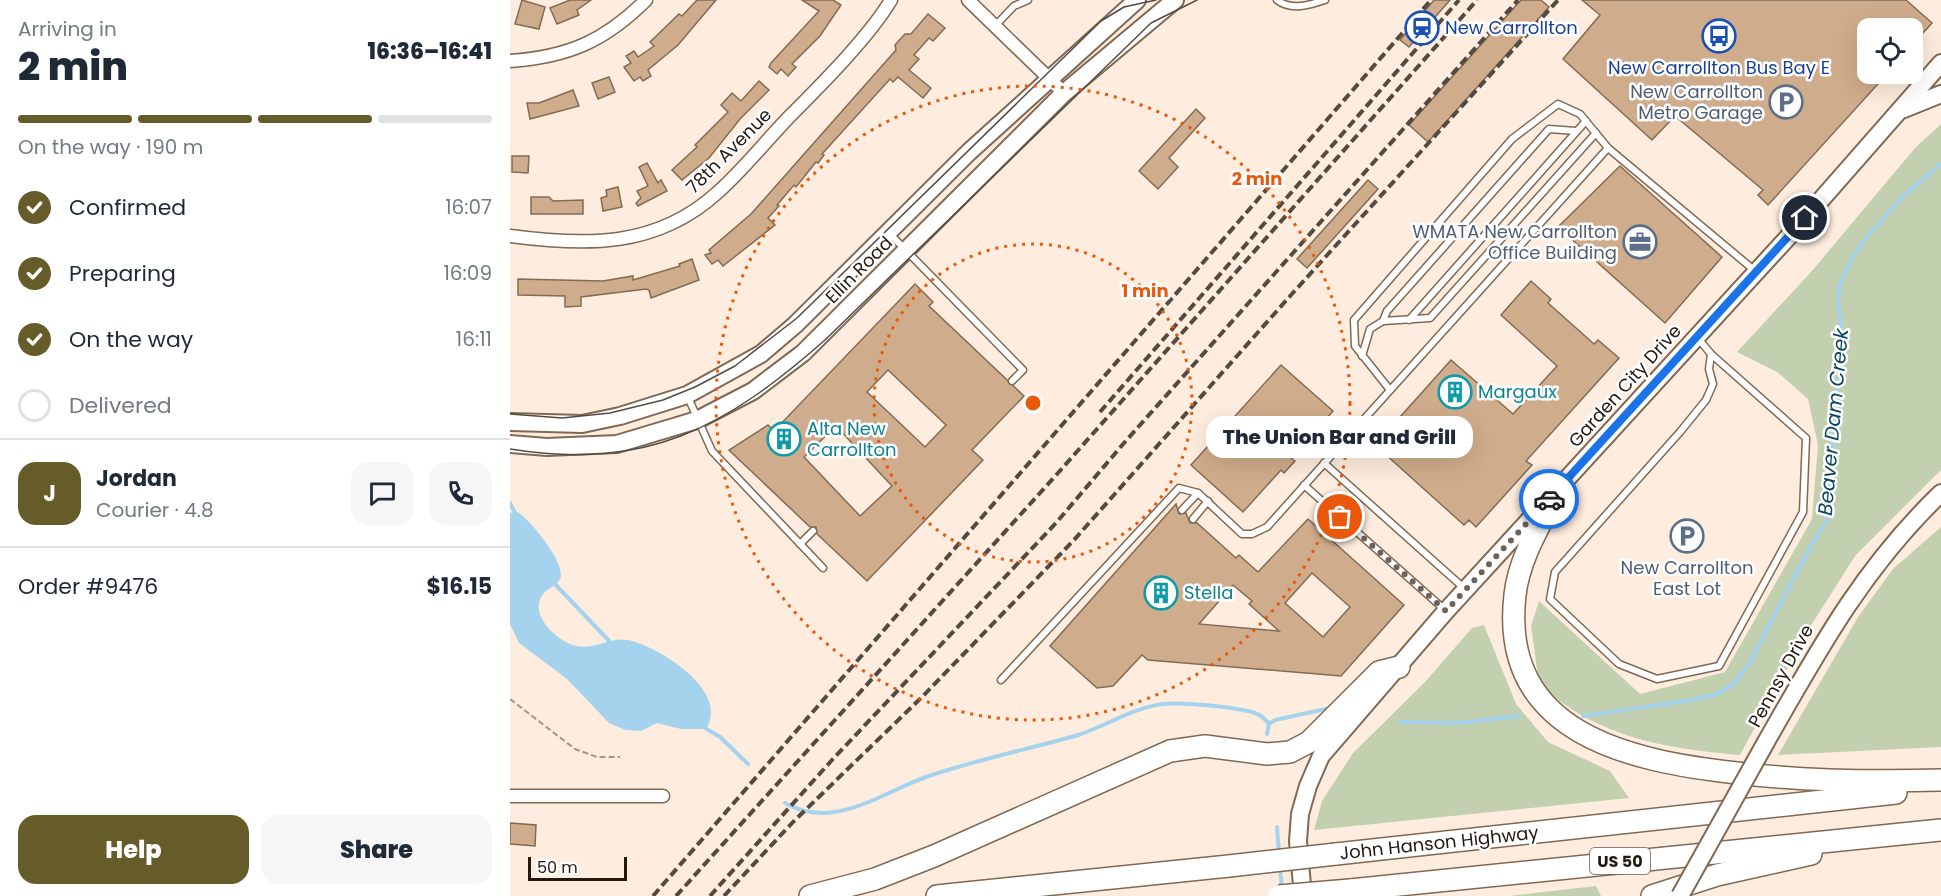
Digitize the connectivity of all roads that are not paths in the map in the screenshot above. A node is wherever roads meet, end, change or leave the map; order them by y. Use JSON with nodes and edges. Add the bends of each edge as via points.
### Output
{"nodes":[{"id":1,"x":646,"y":0,"type":"edge"},
{"id":2,"x":891,"y":0,"type":"edge"},
{"id":3,"x":968,"y":0,"type":"edge"},
{"id":4,"x":1028,"y":0,"type":"edge"},
{"id":5,"x":1137,"y":0,"type":"edge"},
{"id":6,"x":1176,"y":0,"type":"edge"},
{"id":7,"x":1277,"y":0,"type":"edge"},
{"id":8,"x":1325,"y":0,"type":"edge"},
{"id":9,"x":994,"y":26,"type":"junction"},
{"id":10,"x":510,"y":62,"type":"edge"},
{"id":11,"x":1941,"y":63,"type":"edge"},
{"id":12,"x":1050,"y":81,"type":"junction"},
{"id":13,"x":1064,"y":93,"type":"junction"},
{"id":14,"x":1941,"y":94,"type":"edge"},
{"id":15,"x":1900,"y":110,"type":"junction"},
{"id":16,"x":1586,"y":121,"type":"junction"},
{"id":17,"x":1576,"y":131,"type":"junction"},
{"id":18,"x":1596,"y":134,"type":"junction"},
{"id":19,"x":1608,"y":148,"type":"junction"},
{"id":20,"x":888,"y":233,"type":"junction"},
{"id":21,"x":510,"y":236,"type":"edge"},
{"id":22,"x":906,"y":250,"type":"junction"},
{"id":23,"x":1756,"y":272,"type":"junction"},
{"id":24,"x":1383,"y":321,"type":"junction"},
{"id":25,"x":1409,"y":321,"type":"junction"},
{"id":26,"x":1697,"y":337,"type":"junction"},
{"id":27,"x":1711,"y":354,"type":"junction"},
{"id":28,"x":1362,"y":356,"type":"junction"},
{"id":29,"x":1012,"y":381,"type":"dead end"},
{"id":30,"x":1390,"y":390,"type":"junction"},
{"id":31,"x":687,"y":395,"type":"junction"},
{"id":32,"x":697,"y":420,"type":"junction"},
{"id":33,"x":510,"y":422,"type":"edge"},
{"id":34,"x":510,"y":444,"type":"edge"},
{"id":35,"x":1324,"y":463,"type":"junction"},
{"id":36,"x":1305,"y":485,"type":"junction"},
{"id":37,"x":1560,"y":486,"type":"junction"},
{"id":38,"x":1198,"y":493,"type":"junction"},
{"id":39,"x":1941,"y":493,"type":"edge"},
{"id":40,"x":1208,"y":501,"type":"junction"},
{"id":41,"x":1182,"y":510,"type":"dead end"},
{"id":42,"x":1193,"y":519,"type":"dead end"},
{"id":43,"x":813,"y":531,"type":"dead end"},
{"id":44,"x":800,"y":544,"type":"junction"},
{"id":45,"x":823,"y":568,"type":"dead end"},
{"id":46,"x":1466,"y":590,"type":"junction"},
{"id":47,"x":1446,"y":611,"type":"junction"},
{"id":48,"x":1400,"y":667,"type":"junction"},
{"id":49,"x":1001,"y":680,"type":"dead end"},
{"id":50,"x":1941,"y":780,"type":"edge"},
{"id":51,"x":1941,"y":789,"type":"edge"},
{"id":52,"x":510,"y":796,"type":"edge"},
{"id":53,"x":663,"y":796,"type":"dead end"},
{"id":54,"x":1941,"y":830,"type":"edge"},
{"id":55,"x":1890,"y":835,"type":"junction"},
{"id":56,"x":810,"y":896,"type":"edge"},
{"id":57,"x":937,"y":896,"type":"edge"},
{"id":58,"x":1279,"y":896,"type":"edge"},
{"id":59,"x":1303,"y":896,"type":"edge"},
{"id":60,"x":1652,"y":896,"type":"edge"},
{"id":61,"x":1680,"y":896,"type":"edge"}],
"edges":[{"from":1,"to":10,"type":"street","via":[[587,45]]},
{"from":2,"to":21,"type":"street","name":"78th Avenue","via":[[801,105],[728,182],[697,208],[655,230],[602,243]]},
{"from":3,"to":9,"type":"street"},
{"from":4,"to":9,"type":"lane","via":[[1014,6]]},
{"from":5,"to":12,"type":"street","name":"Ellin Road"},
{"from":6,"to":13,"type":"street","name":"Ellin Road"},
{"from":7,"to":8,"type":"lane","via":[[1302,7]]},
{"from":9,"to":12,"type":"street"},
{"from":11,"to":15,"type":"street","name":"Garden City Drive"},
{"from":12,"to":13,"type":"street"},
{"from":12,"to":20,"type":"street","name":"Ellin Road","via":[[969,152]]},
{"from":13,"to":22,"type":"street","name":"Ellin Road"},
{"from":14,"to":15,"type":"street"},
{"from":15,"to":23,"type":"street","name":"Garden City Drive"},
{"from":16,"to":17,"type":"lane"},
{"from":16,"to":18,"type":"lane"},
{"from":16,"to":28,"type":"lane","via":[[1569,107],[1558,104],[1512,139],[1354,320],[1353,341]]},
{"from":17,"to":24,"type":"lane","via":[[1549,129],[1387,311]]},
{"from":17,"to":25,"type":"lane"},
{"from":18,"to":19,"type":"lane"},
{"from":18,"to":25,"type":"lane","via":[[1430,318]]},
{"from":19,"to":23,"type":"lane"},
{"from":19,"to":30,"type":"lane"},
{"from":20,"to":22,"type":"lane"},
{"from":20,"to":31,"type":"street","name":"Ellin Road","via":[[761,354]]},
{"from":22,"to":29,"type":"lane","via":[[1023,370]]},
{"from":22,"to":32,"type":"street","name":"Ellin Road","via":[[803,353],[753,391]]},
{"from":23,"to":26,"type":"street","name":"Garden City Drive"},
{"from":24,"to":25,"type":"lane"},
{"from":24,"to":28,"type":"lane","via":[[1370,329]]},
{"from":26,"to":27,"type":"lane"},
{"from":26,"to":37,"type":"street","name":"Garden City Drive"},
{"from":27,"to":27,"type":"lane","via":[[1713,384],[1706,400],[1555,572],[1550,599],[1619,664],[1657,679],[1719,666],[1803,513],[1806,438]]},
{"from":28,"to":30,"type":"lane"},
{"from":30,"to":35,"type":"lane"},
{"from":31,"to":32,"type":"lane"},
{"from":31,"to":33,"type":"street","name":"Ellin Road","via":[[582,424]]},
{"from":32,"to":34,"type":"street","name":"Ellin Road","via":[[617,444]]},
{"from":32,"to":44,"type":"lane","via":[[712,451]]},
{"from":35,"to":36,"type":"lane"},
{"from":35,"to":46,"type":"lane"},
{"from":36,"to":40,"type":"lane","via":[[1267,527],[1251,534],[1233,528]]},
{"from":36,"to":47,"type":"lane"},
{"from":37,"to":46,"type":"street","name":"Garden City Drive"},
{"from":37,"to":50,"type":"highway","via":[[1521,570],[1514,614],[1520,661],[1530,683],[1560,720],[1615,750],[1686,767],[1805,781]]},
{"from":38,"to":40,"type":"lane"},
{"from":38,"to":41,"type":"lane"},
{"from":38,"to":49,"type":"lane","via":[[1179,488]]},
{"from":39,"to":61,"type":"street","name":"Pennsy Drive","bridge":true,"via":[[1907,526],[1847,604]]},
{"from":40,"to":42,"type":"lane"},
{"from":43,"to":44,"type":"lane"},
{"from":44,"to":45,"type":"lane"},
{"from":46,"to":47,"type":"street","name":"Garden City Drive"},
{"from":47,"to":48,"type":"street","name":"Garden City Drive"},
{"from":48,"to":56,"type":"highway","via":[[1379,672],[1309,742],[1290,752],[1267,754],[1205,746],[1170,751],[934,856],[875,879]]},
{"from":48,"to":59,"type":"street","name":"Garden City Drive","via":[[1321,756],[1308,786],[1300,814]]},
{"from":51,"to":57,"type":"highway","name":"John Hanson Highway","number":"US 50","bridge":true},
{"from":52,"to":53,"type":"street"},
{"from":54,"to":55,"type":"highway","name":"John Hanson Highway","number":"US 50"},
{"from":55,"to":58,"type":"highway","name":"John Hanson Highway","number":"US 50","bridge":true},
{"from":55,"to":60,"type":"highway","via":[[1717,875]]}]}
